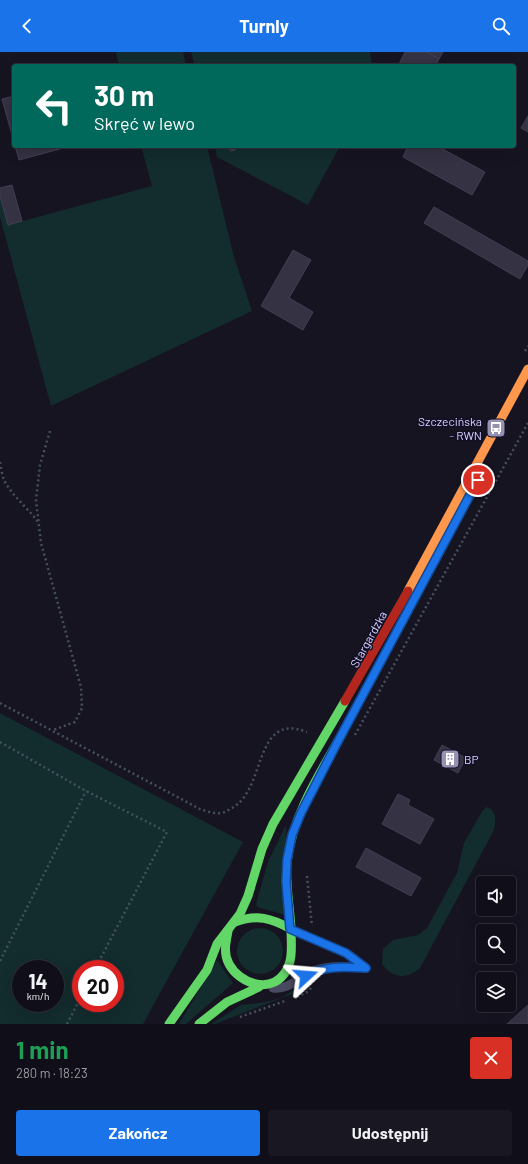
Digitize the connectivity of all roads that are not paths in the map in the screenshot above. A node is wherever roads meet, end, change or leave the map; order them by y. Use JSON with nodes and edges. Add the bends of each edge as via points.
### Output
{"nodes":[{"id":1,"x":528,"y":369,"type":"edge"},
{"id":2,"x":486,"y":468,"type":"dead end"},
{"id":3,"x":410,"y":606,"type":"dead end"},
{"id":4,"x":343,"y":731,"type":"dead end"},
{"id":5,"x":232,"y":925,"type":"junction"},
{"id":6,"x":290,"y":929,"type":"junction"},
{"id":7,"x":261,"y":987,"type":"junction"},
{"id":8,"x":169,"y":1024,"type":"edge"},
{"id":9,"x":198,"y":1024,"type":"edge"}],
"edges":[{"from":1,"to":5,"type":"main road","name":"Stargardzka","via":[[391,623],[273,824],[262,849],[248,896]]},
{"from":2,"to":3,"type":"main road"},
{"from":4,"to":6,"type":"main road","via":[[292,835],[286,882]]},
{"from":5,"to":6,"type":"main road","via":[[253,916],[260,916]]},
{"from":5,"to":7,"type":"main road","name":"Stargardzka","via":[[224,947],[228,964],[239,978]]},
{"from":5,"to":8,"type":"main road","name":"Stargardzka","via":[[217,944],[207,970]]},
{"from":6,"to":7,"type":"main road","via":[[290,964],[279,980]]},
{"from":6,"to":7,"type":"lane","via":[[346,953],[366,968],[339,967],[316,970],[286,988]]},
{"from":7,"to":9,"type":"main road","via":[[226,1001]]}]}
